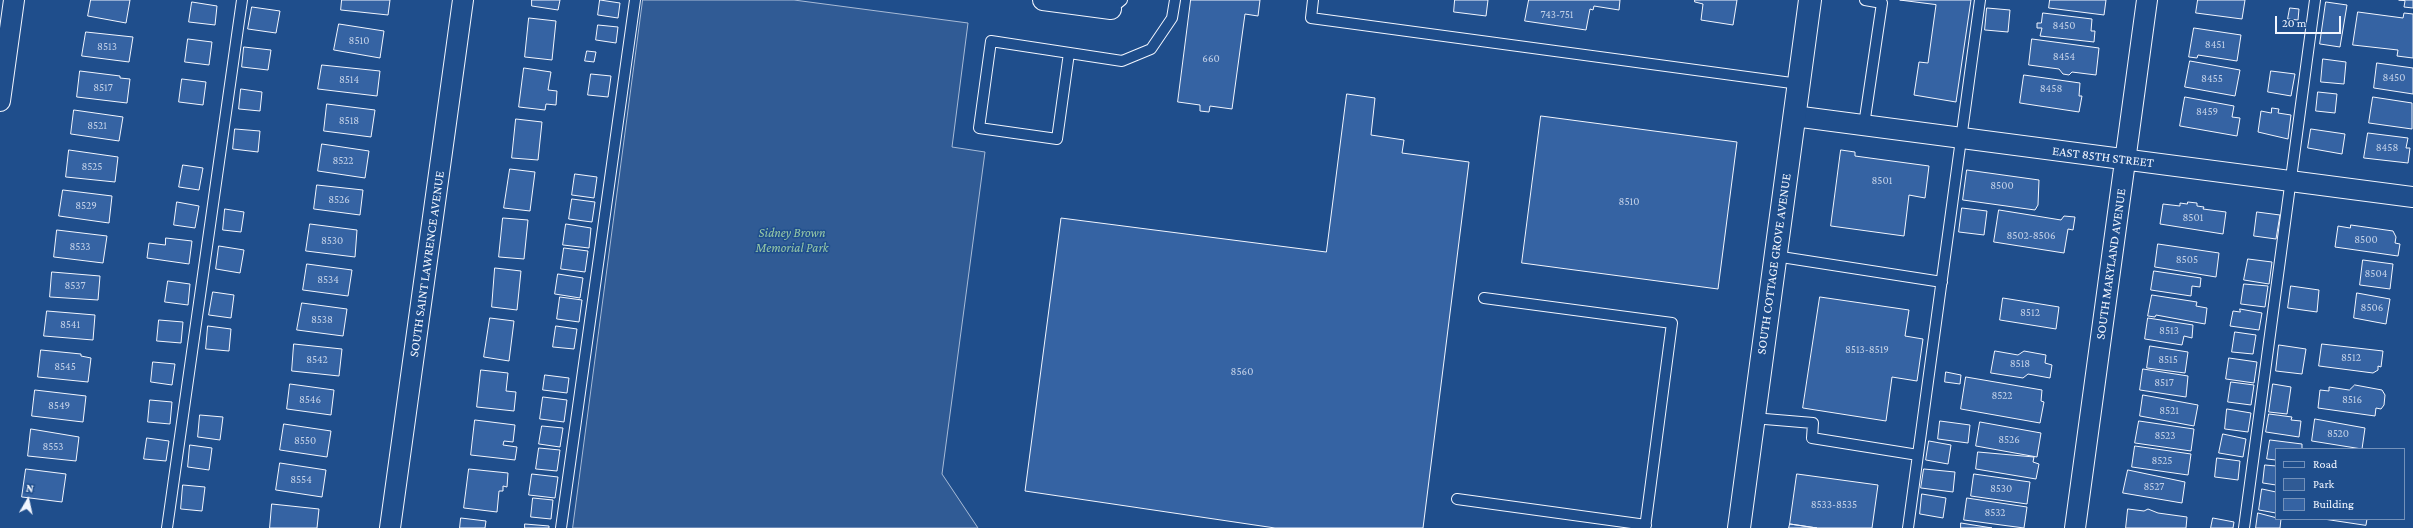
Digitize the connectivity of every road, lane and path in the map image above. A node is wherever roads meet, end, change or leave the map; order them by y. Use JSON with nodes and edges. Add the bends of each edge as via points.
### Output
{"nodes":[{"id":1,"x":14,"y":0,"type":"edge"},
{"id":2,"x":242,"y":0,"type":"edge"},
{"id":3,"x":464,"y":0,"type":"edge"},
{"id":4,"x":635,"y":0,"type":"edge"},
{"id":5,"x":1042,"y":0,"type":"edge"},
{"id":6,"x":1175,"y":0,"type":"edge"},
{"id":7,"x":1313,"y":0,"type":"edge"},
{"id":8,"x":1810,"y":0,"type":"edge"},
{"id":9,"x":1865,"y":0,"type":"edge"},
{"id":10,"x":1980,"y":0,"type":"edge"},
{"id":11,"x":2147,"y":0,"type":"edge"},
{"id":12,"x":2315,"y":0,"type":"edge"},
{"id":13,"x":1116,"y":5,"type":"edge"},
{"id":14,"x":1069,"y":53,"type":"junction"},
{"id":15,"x":1799,"y":84,"type":"junction"},
{"id":16,"x":0,"y":101,"type":"edge"},
{"id":17,"x":1794,"y":116,"type":"junction"},
{"id":18,"x":1864,"y":125,"type":"junction"},
{"id":19,"x":1961,"y":138,"type":"junction"},
{"id":20,"x":2125,"y":160,"type":"junction"},
{"id":21,"x":2290,"y":181,"type":"junction"},
{"id":22,"x":2413,"y":198,"type":"edge"},
{"id":23,"x":1775,"y":256,"type":"junction"},
{"id":24,"x":1942,"y":282,"type":"junction"},
{"id":25,"x":1484,"y":298,"type":"dead end"},
{"id":26,"x":1753,"y":418,"type":"junction"},
{"id":27,"x":1918,"y":455,"type":"junction"},
{"id":28,"x":1457,"y":499,"type":"dead end"},
{"id":29,"x":1646,"y":526,"type":"edge"},
{"id":30,"x":167,"y":528,"type":"edge"},
{"id":31,"x":390,"y":528,"type":"edge"},
{"id":32,"x":561,"y":528,"type":"edge"},
{"id":33,"x":1738,"y":528,"type":"edge"},
{"id":34,"x":1908,"y":528,"type":"edge"},
{"id":35,"x":2075,"y":528,"type":"edge"},
{"id":36,"x":2244,"y":528,"type":"edge"}],
"edges":[{"from":1,"to":16,"type":"street"},
{"from":2,"to":30,"type":"lane"},
{"from":3,"to":31,"type":"street","name":"SOUTH SAINT LAWRENCE AVENUE"},
{"from":4,"to":32,"type":"lane"},
{"from":5,"to":13,"type":"street"},
{"from":6,"to":14,"type":"lane","via":[[1172,18],[1151,49],[1122,61]]},
{"from":7,"to":15,"type":"lane","via":[[1311,18]]},
{"from":8,"to":15,"type":"main road","name":"SOUTH COTTAGE GROVE AVENUE"},
{"from":9,"to":18,"type":"lane","via":[[1882,3]]},
{"from":10,"to":19,"type":"lane"},
{"from":11,"to":20,"type":"street","name":"SOUTH MARYLAND AVENUE"},
{"from":12,"to":21,"type":"lane"},
{"from":14,"to":14,"type":"lane","via":[[1057,139],[979,128],[991,41]]},
{"from":15,"to":17,"type":"main road","name":"SOUTH COTTAGE GROVE AVENUE"},
{"from":17,"to":18,"type":"street","name":"EAST 85TH STREET"},
{"from":17,"to":23,"type":"main road","name":"SOUTH COTTAGE GROVE AVENUE"},
{"from":18,"to":19,"type":"street","name":"EAST 85TH STREET"},
{"from":19,"to":20,"type":"street","name":"EAST 85TH STREET"},
{"from":19,"to":24,"type":"lane"},
{"from":20,"to":21,"type":"street","name":"EAST 85TH STREET"},
{"from":20,"to":35,"type":"street","name":"SOUTH MARYLAND AVENUE"},
{"from":21,"to":22,"type":"street","name":"EAST 85TH STREET"},
{"from":21,"to":36,"type":"lane"},
{"from":23,"to":24,"type":"lane"},
{"from":23,"to":26,"type":"main road","name":"SOUTH COTTAGE GROVE AVENUE"},
{"from":24,"to":27,"type":"lane"},
{"from":25,"to":29,"type":"lane","via":[[1672,323]]},
{"from":26,"to":27,"type":"lane","via":[[1814,424],[1812,438]]},
{"from":26,"to":33,"type":"main road","name":"SOUTH COTTAGE GROVE AVENUE"},
{"from":27,"to":34,"type":"lane"},
{"from":28,"to":29,"type":"lane"}]}
